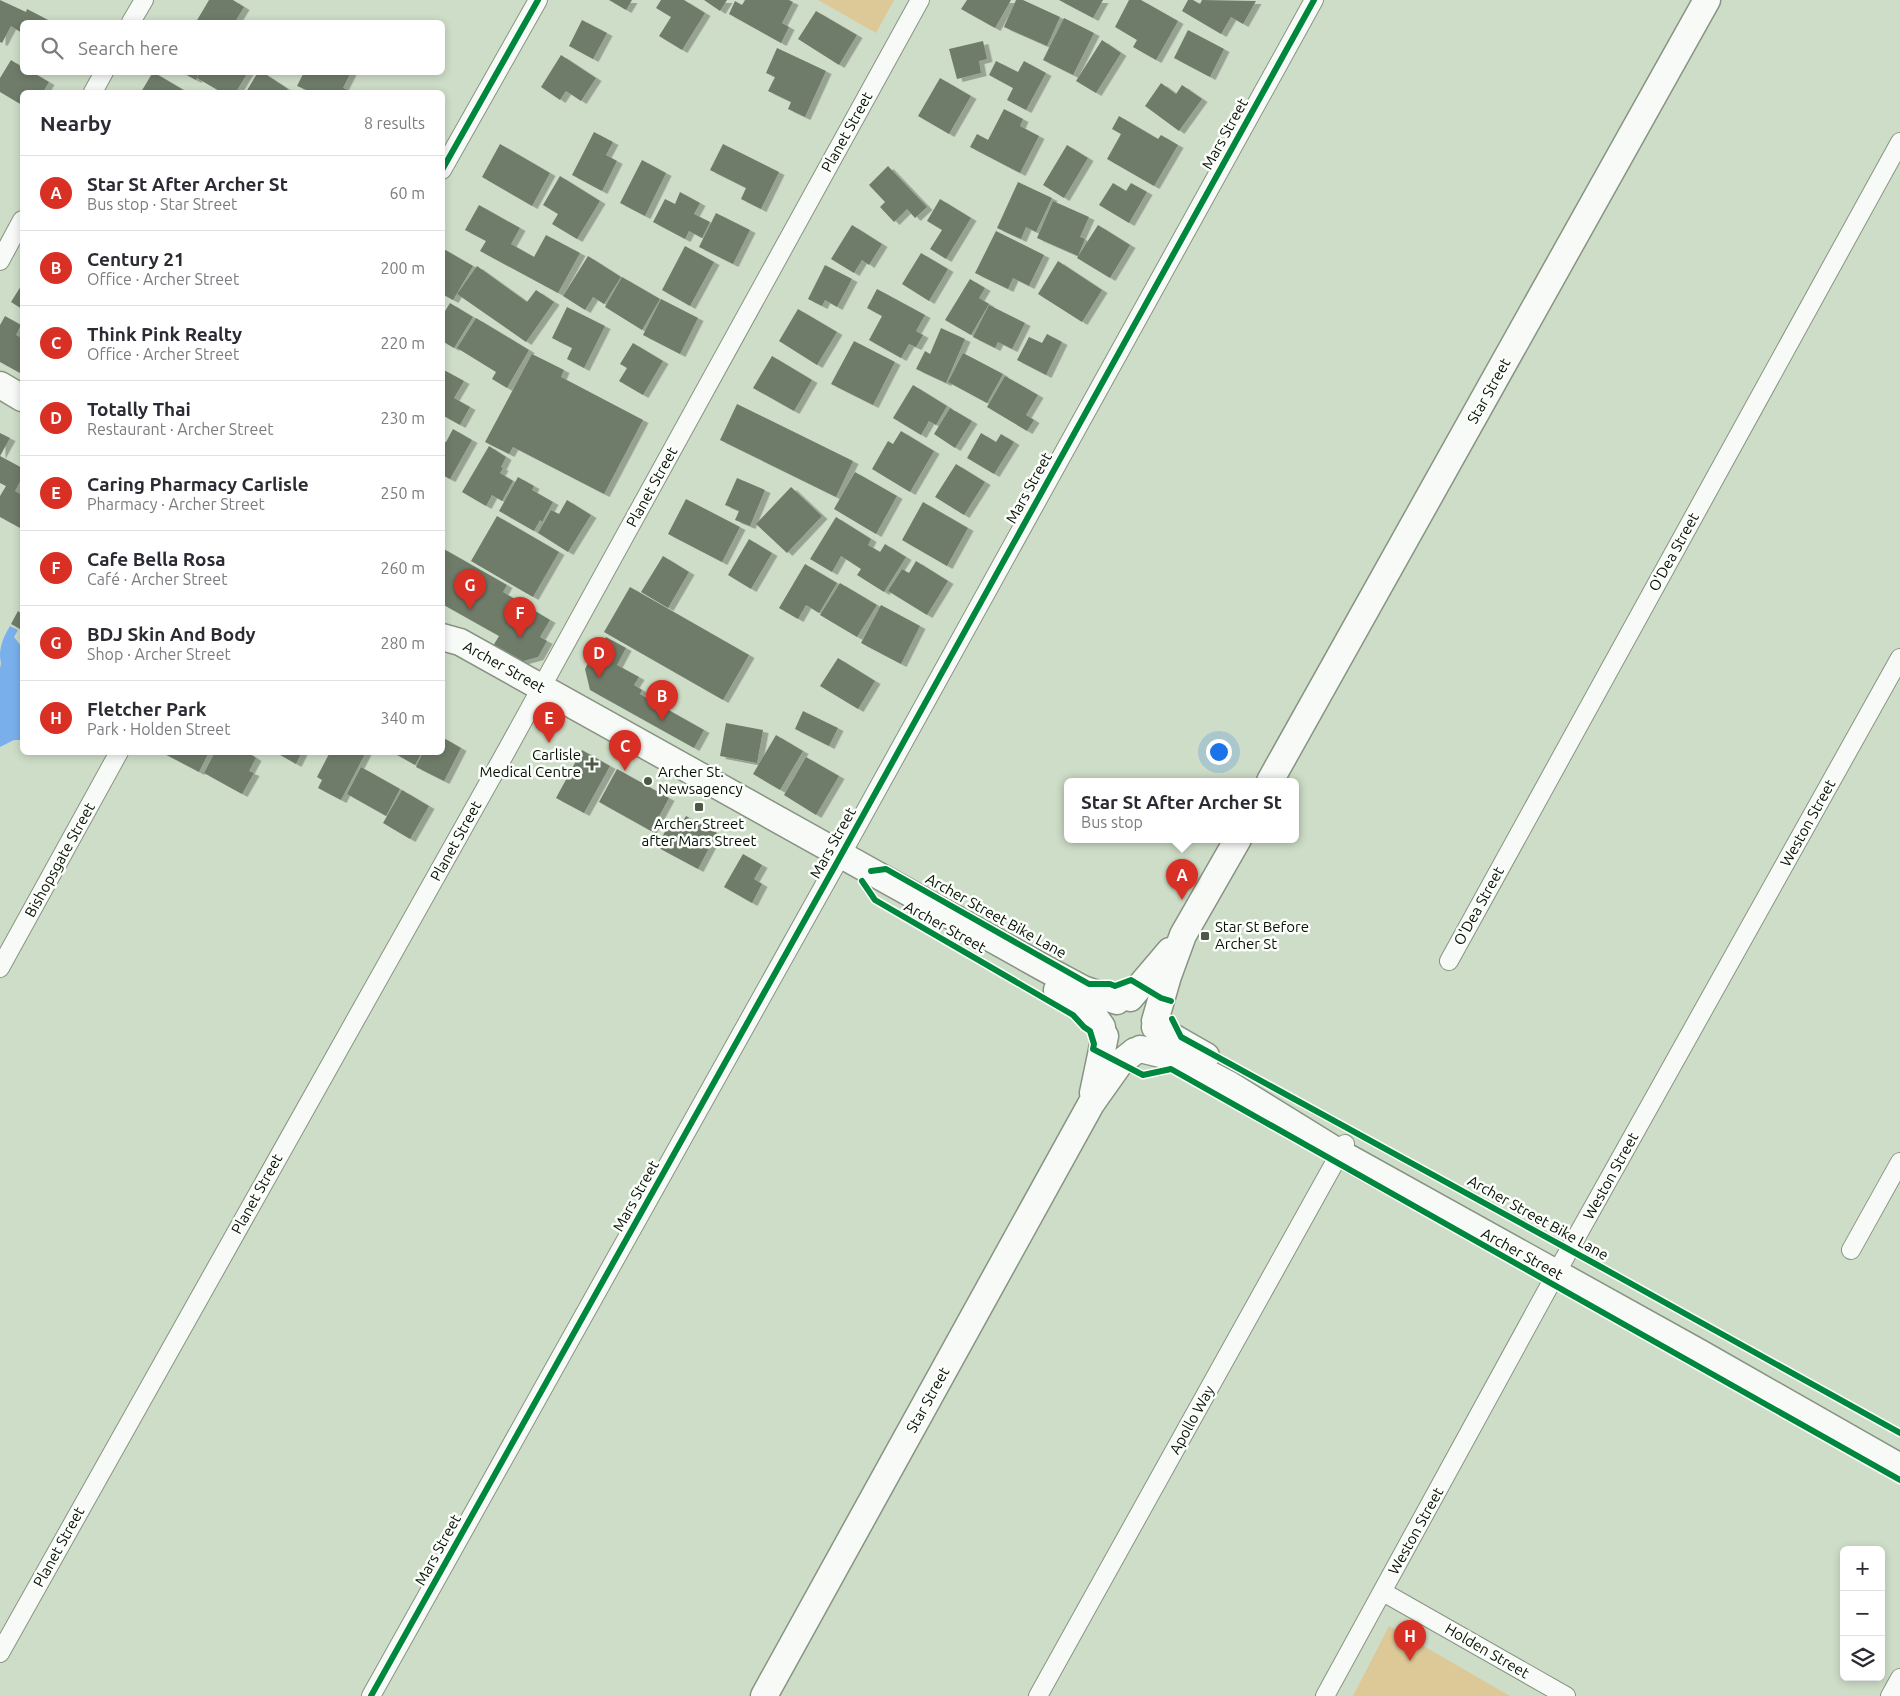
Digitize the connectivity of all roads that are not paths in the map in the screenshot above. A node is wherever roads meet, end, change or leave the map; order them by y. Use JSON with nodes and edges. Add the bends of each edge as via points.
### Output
{"nodes":[{"id":1,"x":144,"y":0,"type":"edge"},
{"id":2,"x":538,"y":0,"type":"edge"},
{"id":3,"x":920,"y":0,"type":"edge"},
{"id":4,"x":1314,"y":0,"type":"edge"},
{"id":5,"x":1707,"y":0,"type":"edge"},
{"id":6,"x":132,"y":20,"type":"edge"},
{"id":7,"x":102,"y":75,"type":"edge"},
{"id":8,"x":94,"y":90,"type":"edge"},
{"id":9,"x":1900,"y":142,"type":"edge"},
{"id":10,"x":445,"y":165,"type":"edge"},
{"id":11,"x":20,"y":224,"type":"edge"},
{"id":12,"x":0,"y":261,"type":"edge"},
{"id":13,"x":0,"y":385,"type":"edge"},
{"id":14,"x":20,"y":397,"type":"edge"},
{"id":15,"x":0,"y":402,"type":"edge"},
{"id":16,"x":20,"y":413,"type":"edge"},
{"id":17,"x":445,"y":639,"type":"edge"},
{"id":18,"x":445,"y":647,"type":"edge"},
{"id":19,"x":1900,"y":658,"type":"edge"},
{"id":20,"x":538,"y":694,"type":"junction"},
{"id":21,"x":117,"y":755,"type":"edge"},
{"id":22,"x":1272,"y":778,"type":"edge"},
{"id":23,"x":1236,"y":843,"type":"edge"},
{"id":24,"x":838,"y":860,"type":"junction"},
{"id":25,"x":1184,"y":935,"type":"junction"},
{"id":26,"x":1449,"y":961,"type":"dead end"},
{"id":27,"x":0,"y":968,"type":"edge"},
{"id":28,"x":1124,"y":1000,"type":"junction"},
{"id":29,"x":1155,"y":1024,"type":"junction"},
{"id":30,"x":1104,"y":1032,"type":"junction"},
{"id":31,"x":1138,"y":1050,"type":"junction"},
{"id":32,"x":1091,"y":1104,"type":"junction"},
{"id":33,"x":1343,"y":1148,"type":"junction"},
{"id":34,"x":1900,"y":1162,"type":"edge"},
{"id":35,"x":1851,"y":1250,"type":"dead end"},
{"id":36,"x":1560,"y":1267,"type":"junction"},
{"id":37,"x":1900,"y":1448,"type":"edge"},
{"id":38,"x":1900,"y":1467,"type":"edge"},
{"id":39,"x":1382,"y":1592,"type":"junction"},
{"id":40,"x":0,"y":1653,"type":"edge"},
{"id":41,"x":1900,"y":1678,"type":"edge"},
{"id":42,"x":371,"y":1696,"type":"edge"},
{"id":43,"x":764,"y":1696,"type":"edge"},
{"id":44,"x":1038,"y":1696,"type":"edge"},
{"id":45,"x":1325,"y":1696,"type":"edge"},
{"id":46,"x":1566,"y":1696,"type":"edge"},
{"id":47,"x":1890,"y":1696,"type":"edge"}],
"edges":[{"from":1,"to":6,"type":"street"},
{"from":2,"to":10,"type":"street"},
{"from":3,"to":20,"type":"street","name":"Planet Street"},
{"from":4,"to":24,"type":"street","name":"Mars Street"},
{"from":5,"to":22,"type":"main road","name":"Star Street"},
{"from":7,"to":8,"type":"street"},
{"from":9,"to":26,"type":"street","name":"O'Dea Street"},
{"from":11,"to":12,"type":"street"},
{"from":13,"to":14,"type":"main road"},
{"from":15,"to":16,"type":"main road"},
{"from":17,"to":20,"type":"main road","name":"Archer Street","via":[[460,642]]},
{"from":18,"to":20,"type":"main road","name":"Archer Street","via":[[452,655]]},
{"from":19,"to":36,"type":"street","name":"Weston Street"},
{"from":20,"to":24,"type":"main road","name":"Archer Street"},
{"from":20,"to":40,"type":"street","name":"Planet Street"},
{"from":21,"to":27,"type":"street","name":"Bishopsgate Street"},
{"from":23,"to":25,"type":"main road"},
{"from":24,"to":28,"type":"main road","name":"Archer Street","via":[[1083,989]]},
{"from":24,"to":30,"type":"main road","name":"Archer Street","via":[[1070,998],[1092,1013]]},
{"from":24,"to":42,"type":"street","name":"Mars Street"},
{"from":25,"to":28,"type":"main road"},
{"from":25,"to":29,"type":"main road"},
{"from":28,"to":29,"type":"main road","via":[[1139,1000],[1147,1005]]},
{"from":28,"to":30,"type":"main road","via":[[1106,1012]]},
{"from":29,"to":31,"type":"main road","via":[[1153,1036]]},
{"from":29,"to":33,"type":"main road","name":"Archer Street","via":[[1236,1074]]},
{"from":30,"to":31,"type":"main road","via":[[1110,1044],[1117,1049]]},
{"from":30,"to":32,"type":"main road","name":"Star Street"},
{"from":31,"to":32,"type":"main road","name":"Star Street","via":[[1120,1063]]},
{"from":31,"to":33,"type":"main road","name":"Archer Street","via":[[1190,1064]]},
{"from":32,"to":43,"type":"main road","name":"Star Street"},
{"from":33,"to":36,"type":"main road","name":"Archer Street"},
{"from":33,"to":44,"type":"street","name":"Apollo Way"},
{"from":34,"to":35,"type":"street"},
{"from":36,"to":37,"type":"main road","name":"Archer Street"},
{"from":36,"to":38,"type":"main road","name":"Archer Street","via":[[1700,1353]]},
{"from":36,"to":39,"type":"street","name":"Weston Street"},
{"from":39,"to":45,"type":"street","name":"Weston Street"},
{"from":39,"to":46,"type":"street","name":"Holden Street"},
{"from":41,"to":47,"type":"street"}]}
